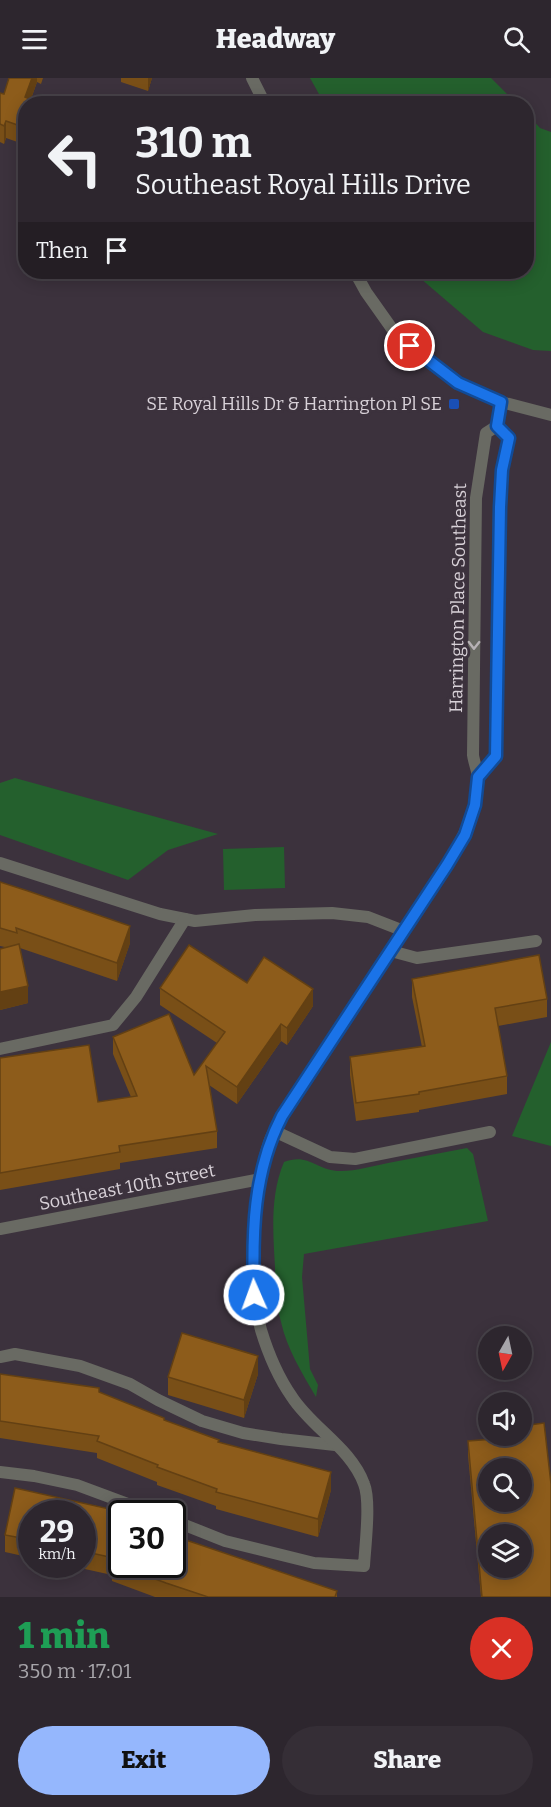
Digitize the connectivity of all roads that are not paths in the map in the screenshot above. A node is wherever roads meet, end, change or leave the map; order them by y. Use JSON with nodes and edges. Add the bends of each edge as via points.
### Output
{"nodes":[{"id":1,"x":252,"y":78,"type":"edge"},
{"id":2,"x":261,"y":96,"type":"edge"},
{"id":3,"x":359,"y":279,"type":"edge"},
{"id":4,"x":501,"y":402,"type":"junction"},
{"id":5,"x":551,"y":415,"type":"edge"},
{"id":6,"x":497,"y":426,"type":"junction"},
{"id":7,"x":478,"y":777,"type":"junction"},
{"id":8,"x":0,"y":863,"type":"edge"},
{"id":9,"x":185,"y":920,"type":"junction"},
{"id":10,"x":404,"y":931,"type":"junction"},
{"id":11,"x":537,"y":940,"type":"dead end"},
{"id":12,"x":391,"y":951,"type":"junction"},
{"id":13,"x":0,"y":1049,"type":"edge"},
{"id":14,"x":274,"y":1131,"type":"junction"},
{"id":15,"x":490,"y":1132,"type":"dead end"},
{"id":16,"x":260,"y":1179,"type":"junction"},
{"id":17,"x":0,"y":1229,"type":"edge"},
{"id":18,"x":0,"y":1357,"type":"edge"},
{"id":19,"x":335,"y":1444,"type":"junction"},
{"id":20,"x":0,"y":1472,"type":"edge"},
{"id":21,"x":117,"y":1500,"type":"edge"},
{"id":22,"x":186,"y":1526,"type":"edge"}],
"edges":[{"from":1,"to":2,"type":"street"},
{"from":3,"to":4,"type":"street","via":[[395,333],[425,359],[458,383]]},
{"from":4,"to":5,"type":"street"},
{"from":4,"to":6,"type":"street","name":"Harrington Place Southeast"},
{"from":6,"to":7,"type":"street","name":"Harrington Place Southeast","one_way":true,"via":[[486,433],[476,498],[473,755]]},
{"from":6,"to":7,"type":"street","name":"Harrington Place Southeast","via":[[509,438],[500,507],[496,756]]},
{"from":7,"to":10,"type":"street","name":"Harrington Place Southeast","via":[[475,805],[465,835]]},
{"from":8,"to":9,"type":"street"},
{"from":9,"to":10,"type":"street","via":[[332,913],[368,917]]},
{"from":9,"to":13,"type":"street","via":[[136,997],[113,1025]]},
{"from":10,"to":12,"type":"street","name":"Harrington Place Southeast"},
{"from":11,"to":12,"type":"street","via":[[417,958]]},
{"from":12,"to":14,"type":"street","name":"Harrington Place Southeast"},
{"from":14,"to":15,"type":"street","via":[[330,1157],[355,1159]]},
{"from":14,"to":16,"type":"street","name":"Harrington Place Southeast"},
{"from":16,"to":17,"type":"street","name":"Southeast 10th Street"},
{"from":16,"to":19,"type":"street","name":"Harrington Place Southeast","via":[[253,1245],[254,1295],[261,1329],[274,1366],[292,1398]]},
{"from":18,"to":19,"type":"street","via":[[15,1354],[80,1366],[130,1384],[202,1421],[243,1433]]},
{"from":19,"to":22,"type":"street","name":"Harrington Place Southeast","via":[[353,1463],[365,1486],[364,1566],[314,1563],[225,1541]]},
{"from":20,"to":21,"type":"street","via":[[77,1485]]}]}
